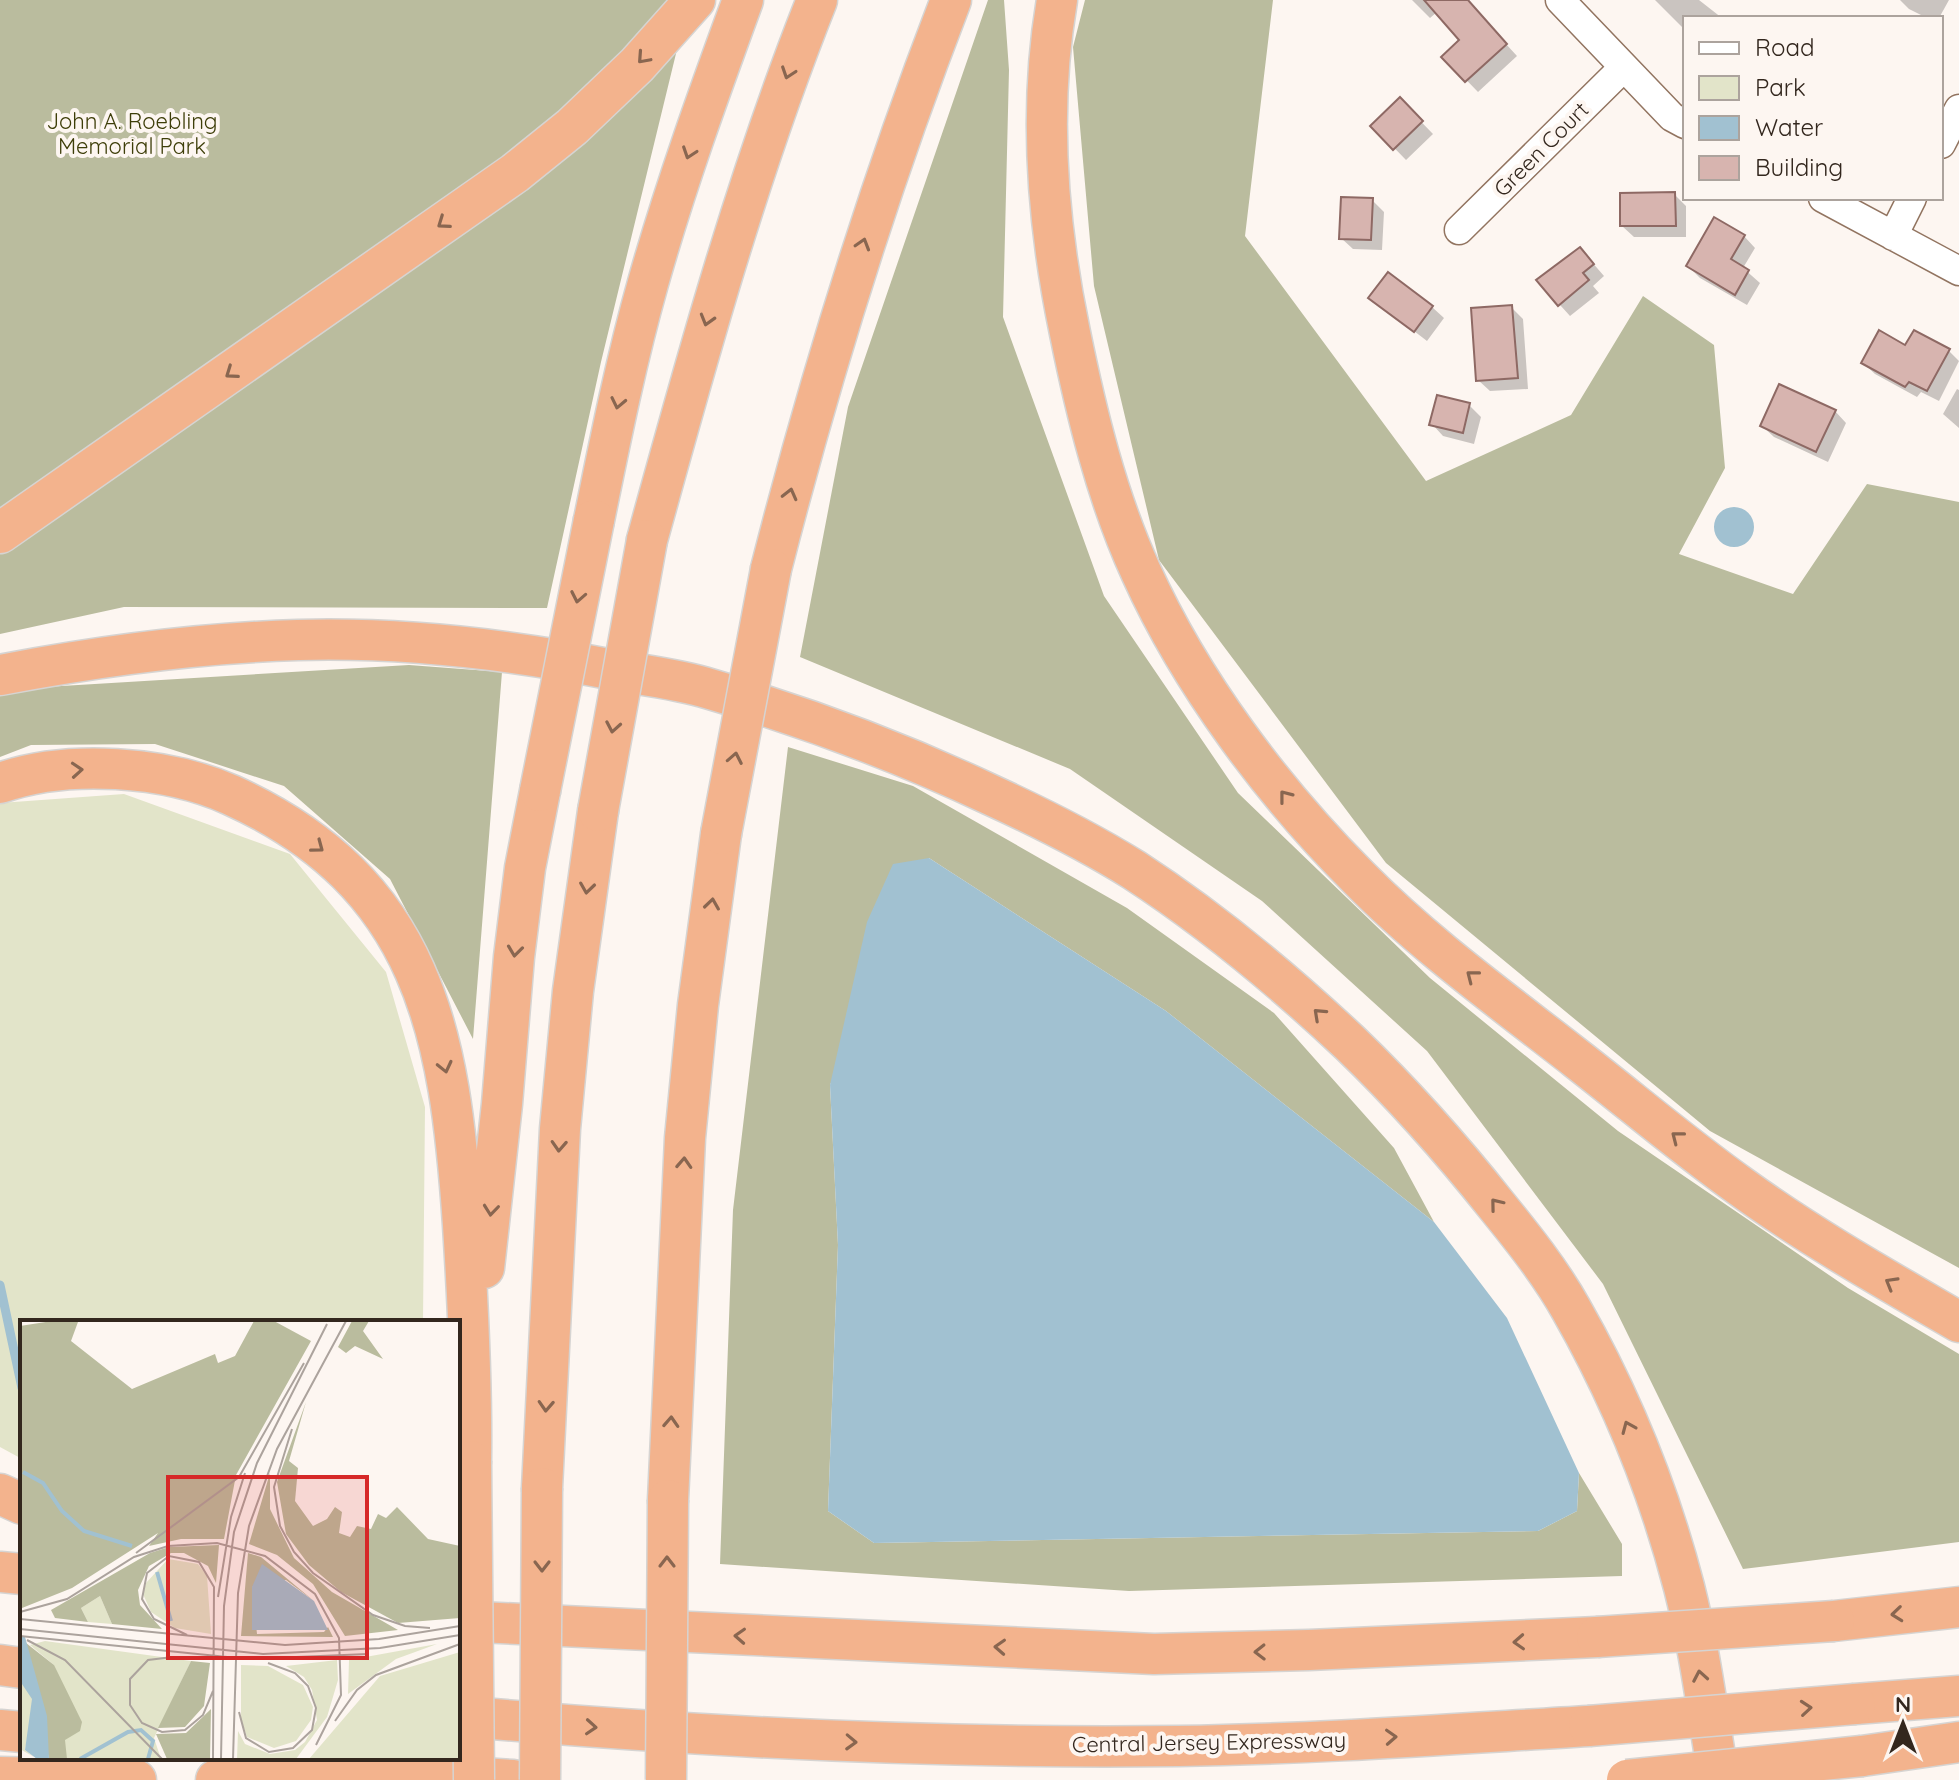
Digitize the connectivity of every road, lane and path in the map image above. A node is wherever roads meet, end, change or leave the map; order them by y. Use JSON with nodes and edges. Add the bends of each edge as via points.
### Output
{"nodes":[{"id":1,"x":695,"y":0,"type":"edge"},
{"id":2,"x":743,"y":0,"type":"edge"},
{"id":3,"x":817,"y":0,"type":"edge"},
{"id":4,"x":951,"y":0,"type":"edge"},
{"id":5,"x":1057,"y":0,"type":"edge"},
{"id":6,"x":1560,"y":0,"type":"edge"},
{"id":7,"x":1624,"y":67,"type":"junction"},
{"id":8,"x":1959,"y":109,"type":"edge"},
{"id":9,"x":1683,"y":123,"type":"edge"},
{"id":10,"x":1943,"y":140,"type":"edge"},
{"id":11,"x":1827,"y":200,"type":"edge"},
{"id":12,"x":1911,"y":200,"type":"edge"},
{"id":13,"x":1459,"y":230,"type":"dead end"},
{"id":14,"x":1893,"y":236,"type":"junction"},
{"id":15,"x":1959,"y":271,"type":"edge"},
{"id":16,"x":0,"y":533,"type":"edge"},
{"id":17,"x":0,"y":675,"type":"edge"},
{"id":18,"x":0,"y":783,"type":"edge"},
{"id":19,"x":1959,"y":1322,"type":"edge"},
{"id":20,"x":473,"y":1371,"type":"junction"},
{"id":21,"x":0,"y":1494,"type":"edge"},
{"id":22,"x":20,"y":1503,"type":"edge"},
{"id":23,"x":0,"y":1572,"type":"edge"},
{"id":24,"x":20,"y":1574,"type":"edge"},
{"id":25,"x":460,"y":1588,"type":"edge"},
{"id":26,"x":1959,"y":1607,"type":"edge"},
{"id":27,"x":460,"y":1621,"type":"edge"},
{"id":28,"x":638,"y":1631,"type":"junction"},
{"id":29,"x":0,"y":1665,"type":"edge"},
{"id":30,"x":20,"y":1668,"type":"edge"},
{"id":31,"x":1959,"y":1696,"type":"edge"},
{"id":32,"x":460,"y":1716,"type":"edge"},
{"id":33,"x":0,"y":1730,"type":"edge"},
{"id":34,"x":20,"y":1732,"type":"edge"},
{"id":35,"x":1959,"y":1742,"type":"edge"},
{"id":36,"x":287,"y":1760,"type":"edge"},
{"id":37,"x":433,"y":1775,"type":"junction"},
{"id":38,"x":0,"y":1777,"type":"edge"},
{"id":39,"x":136,"y":1780,"type":"edge"},
{"id":40,"x":216,"y":1780,"type":"edge"},
{"id":41,"x":474,"y":1780,"type":"edge"},
{"id":42,"x":513,"y":1780,"type":"edge"},
{"id":43,"x":540,"y":1780,"type":"edge"},
{"id":44,"x":666,"y":1780,"type":"edge"},
{"id":45,"x":1627,"y":1780,"type":"edge"},
{"id":46,"x":1719,"y":1780,"type":"edge"}],
"edges":[{"from":1,"to":16,"type":"highway","one_way":true,"via":[[637,65],[515,173]]},
{"from":2,"to":20,"type":"highway","one_way":true,"bridge":true,"via":[[675,192],[620,393],[540,791],[514,957]]},
{"from":3,"to":43,"type":"highway","one_way":true,"bridge":true,"via":[[741,210],[647,540],[598,811],[560,1129],[542,1488]]},
{"from":44,"to":4,"type":"highway","one_way":true,"bridge":true,"via":[[668,1500],[685,1138],[721,834],[771,569],[830,348],[872,213]]},
{"from":19,"to":5,"type":"highway","one_way":true,"via":[[1740,1186],[1433,946],[1360,879],[1243,742],[1198,676],[1139,569],[1080,382],[1048,192],[1047,101]]},
{"from":6,"to":7,"type":"street"},
{"from":7,"to":9,"type":"street"},
{"from":7,"to":13,"type":"street","name":"Green Court"},
{"from":8,"to":10,"type":"street"},
{"from":11,"to":14,"type":"street"},
{"from":12,"to":14,"type":"street"},
{"from":14,"to":15,"type":"street"},
{"from":46,"to":17,"type":"highway","one_way":true,"via":[[1684,1589],[1651,1482],[1569,1305],[1463,1163],[1381,1073],[1223,933],[1132,869],[1033,814],[851,734],[704,687],[578,663],[477,649],[301,640],[200,645]]},
{"from":18,"to":20,"type":"highway","one_way":true,"via":[[110,768],[166,774],[213,787],[306,838],[367,894],[420,979],[448,1080],[458,1148]]},
{"from":20,"to":41,"type":"highway","bridge":true},
{"from":21,"to":22,"type":"highway"},
{"from":23,"to":24,"type":"highway"},
{"from":25,"to":28,"type":"highway"},
{"from":26,"to":28,"type":"highway","one_way":true,"bridge":true,"via":[[1597,1637],[1154,1654]]},
{"from":27,"to":28,"type":"highway"},
{"from":29,"to":30,"type":"highway"},
{"from":32,"to":31,"type":"highway","name":"Central Jersey Expressway","one_way":true,"bridge":true,"via":[[936,1745],[1250,1744],[1589,1726]]},
{"from":33,"to":34,"type":"highway"},
{"from":35,"to":45,"type":"highway","bridge":true},
{"from":36,"to":37,"type":"highway"},
{"from":37,"to":40,"type":"highway"},
{"from":37,"to":42,"type":"highway"},
{"from":38,"to":39,"type":"highway"}]}
